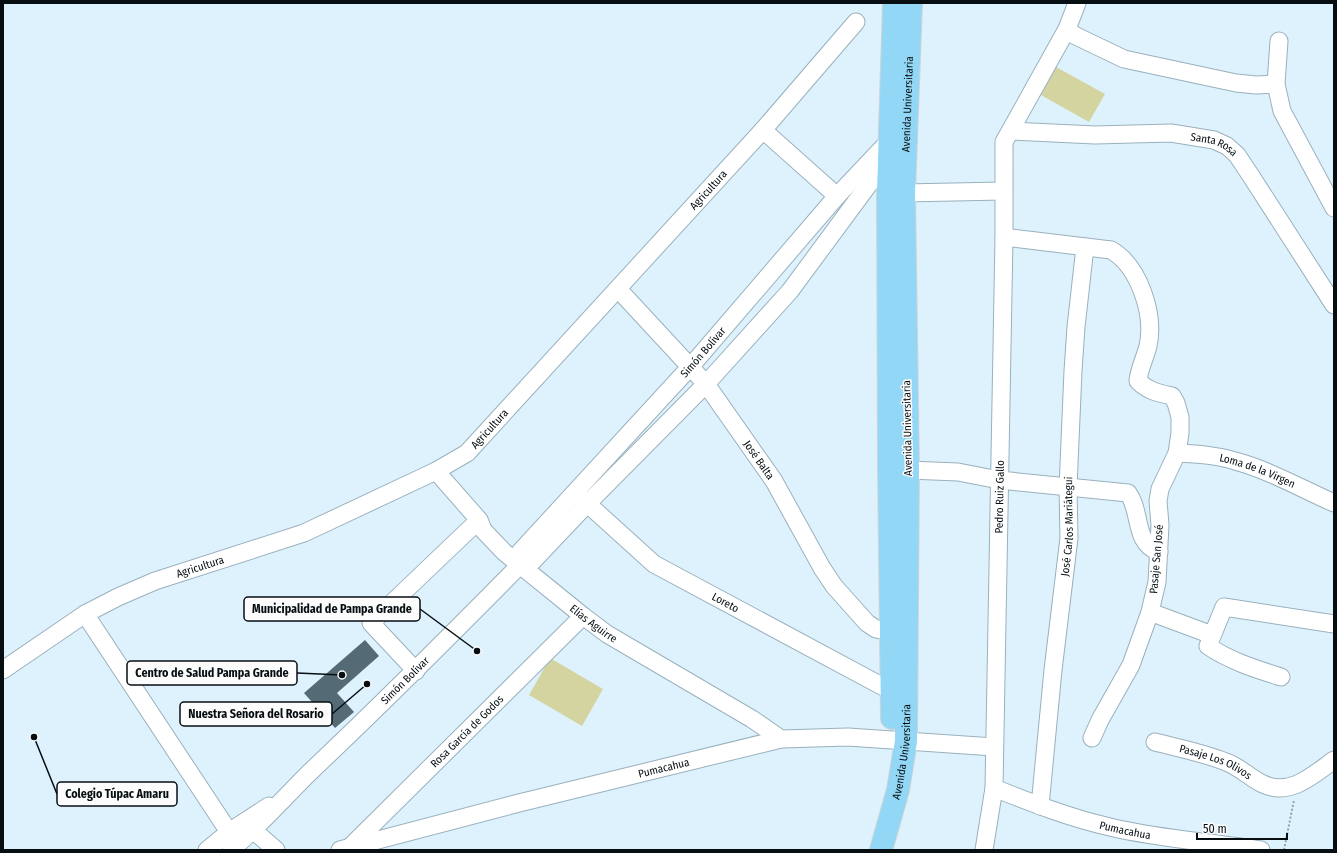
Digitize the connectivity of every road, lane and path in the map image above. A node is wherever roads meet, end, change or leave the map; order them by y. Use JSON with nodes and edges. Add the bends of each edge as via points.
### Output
{"nodes":[{"id":1,"x":894,"y":3,"type":"edge"},
{"id":2,"x":910,"y":3,"type":"edge"},
{"id":3,"x":1077,"y":3,"type":"edge"},
{"id":4,"x":856,"y":22,"type":"dead end"},
{"id":5,"x":1067,"y":29,"type":"junction"},
{"id":6,"x":1279,"y":41,"type":"dead end"},
{"id":7,"x":1276,"y":84,"type":"junction"},
{"id":8,"x":764,"y":130,"type":"junction"},
{"id":9,"x":1008,"y":137,"type":"junction"},
{"id":10,"x":890,"y":149,"type":"junction"},
{"id":11,"x":1003,"y":191,"type":"junction"},
{"id":12,"x":904,"y":193,"type":"junction"},
{"id":13,"x":837,"y":196,"type":"junction"},
{"id":14,"x":1334,"y":208,"type":"edge"},
{"id":15,"x":1004,"y":237,"type":"junction"},
{"id":16,"x":1085,"y":247,"type":"junction"},
{"id":17,"x":618,"y":289,"type":"junction"},
{"id":18,"x":1334,"y":305,"type":"edge"},
{"id":19,"x":691,"y":366,"type":"junction"},
{"id":20,"x":706,"y":384,"type":"junction"},
{"id":21,"x":1177,"y":453,"type":"junction"},
{"id":22,"x":908,"y":470,"type":"junction"},
{"id":23,"x":436,"y":471,"type":"junction"},
{"id":24,"x":999,"y":480,"type":"junction"},
{"id":25,"x":1068,"y":488,"type":"junction"},
{"id":26,"x":574,"y":491,"type":"junction"},
{"id":27,"x":1334,"y":503,"type":"edge"},
{"id":28,"x":587,"y":504,"type":"junction"},
{"id":29,"x":479,"y":520,"type":"junction"},
{"id":30,"x":1159,"y":552,"type":"junction"},
{"id":31,"x":521,"y":564,"type":"junction"},
{"id":32,"x":1150,"y":612,"type":"junction"},
{"id":33,"x":85,"y":614,"type":"junction"},
{"id":34,"x":583,"y":616,"type":"junction"},
{"id":35,"x":1334,"y":624,"type":"edge"},
{"id":36,"x":891,"y":632,"type":"junction"},
{"id":37,"x":1212,"y":635,"type":"junction"},
{"id":38,"x":3,"y":670,"type":"edge"},
{"id":39,"x":416,"y":672,"type":"junction"},
{"id":40,"x":1281,"y":677,"type":"dead end"},
{"id":41,"x":891,"y":691,"type":"junction"},
{"id":42,"x":1092,"y":738,"type":"dead end"},
{"id":43,"x":781,"y":739,"type":"junction"},
{"id":44,"x":899,"y":741,"type":"junction"},
{"id":45,"x":1155,"y":742,"type":"dead end"},
{"id":46,"x":994,"y":747,"type":"junction"},
{"id":47,"x":1334,"y":760,"type":"edge"},
{"id":48,"x":1297,"y":785,"type":"junction"},
{"id":49,"x":994,"y":788,"type":"junction"},
{"id":50,"x":287,"y":795,"type":"junction"},
{"id":51,"x":1040,"y":806,"type":"junction"},
{"id":52,"x":254,"y":830,"type":"junction"},
{"id":53,"x":229,"y":832,"type":"junction"},
{"id":54,"x":345,"y":848,"type":"edge"},
{"id":55,"x":207,"y":850,"type":"edge"},
{"id":56,"x":231,"y":850,"type":"edge"},
{"id":57,"x":276,"y":850,"type":"edge"},
{"id":58,"x":870,"y":850,"type":"edge"},
{"id":59,"x":881,"y":850,"type":"edge"},
{"id":60,"x":984,"y":850,"type":"edge"},
{"id":61,"x":1255,"y":850,"type":"edge"},
{"id":62,"x":1284,"y":850,"type":"edge"}],
"edges":[{"from":1,"to":10,"type":"main road","name":"Avenida Universitaria"},
{"from":2,"to":12,"type":"main road","name":"Avenida Universitaria"},
{"from":3,"to":5,"type":"street"},
{"from":4,"to":8,"type":"street","name":"Agricultura"},
{"from":5,"to":7,"type":"street","via":[[1074,35],[1124,59],[1236,84]]},
{"from":5,"to":9,"type":"street"},
{"from":6,"to":7,"type":"street"},
{"from":7,"to":14,"type":"street","via":[[1282,111]]},
{"from":8,"to":13,"type":"street"},
{"from":8,"to":17,"type":"street","name":"Agricultura"},
{"from":9,"to":11,"type":"street","name":"Pedro Ruiz Gallo"},
{"from":9,"to":18,"type":"street","name":"Santa Rosa","via":[[1171,133],[1214,140],[1227,146],[1237,155]]},
{"from":10,"to":13,"type":"street","name":"Simón Bolívar"},
{"from":10,"to":20,"type":"street","name":"Simón Bolívar","via":[[790,291]]},
{"from":10,"to":36,"type":"main road","name":"Avenida Universitaria"},
{"from":11,"to":12,"type":"street"},
{"from":11,"to":15,"type":"street","name":"Pedro Ruiz Gallo"},
{"from":12,"to":22,"type":"main road","name":"Avenida Universitaria"},
{"from":13,"to":19,"type":"street","name":"Simón Bolívar"},
{"from":15,"to":16,"type":"street"},
{"from":15,"to":24,"type":"street","name":"Pedro Ruiz Gallo"},
{"from":16,"to":21,"type":"street","name":"Pasaje San José","via":[[1111,250],[1121,256],[1138,280],[1149,328],[1148,345],[1138,373],[1138,382],[1153,392],[1172,396],[1176,403],[1180,417]]},
{"from":16,"to":25,"type":"street","name":"José Carlos Mariátegui","via":[[1076,327]]},
{"from":17,"to":19,"type":"street","name":"José Balta"},
{"from":17,"to":23,"type":"street","name":"Agricultura","via":[[468,453]]},
{"from":19,"to":20,"type":"street","name":"José Balta"},
{"from":19,"to":26,"type":"street","name":"Simón Bolívar"},
{"from":20,"to":28,"type":"street","name":"Simón Bolívar"},
{"from":20,"to":36,"type":"street","name":"José Balta","via":[[774,481],[834,586],[867,623]]},
{"from":21,"to":27,"type":"street","name":"Loma de la Virgen","via":[[1217,456],[1236,461]]},
{"from":21,"to":30,"type":"street","name":"Pasaje San José","via":[[1160,489]]},
{"from":22,"to":24,"type":"street","via":[[958,472]]},
{"from":22,"to":44,"type":"main road","name":"Avenida Universitaria"},
{"from":23,"to":29,"type":"street","name":"Elías Aguirre"},
{"from":23,"to":33,"type":"street","name":"Agricultura","via":[[304,533],[155,581]]},
{"from":24,"to":25,"type":"street"},
{"from":24,"to":46,"type":"street","name":"Pedro Ruiz Gallo"},
{"from":25,"to":30,"type":"street","via":[[1128,493],[1140,534],[1152,550]]},
{"from":25,"to":51,"type":"street","name":"José Carlos Mariátegui","via":[[1069,538]]},
{"from":26,"to":28,"type":"street","name":"Loreto"},
{"from":26,"to":31,"type":"street","name":"Simón Bolívar","via":[[520,552]]},
{"from":28,"to":31,"type":"street","name":"Simón Bolívar","via":[[532,562]]},
{"from":28,"to":41,"type":"street","name":"Loreto","via":[[654,564]]},
{"from":29,"to":31,"type":"street","name":"Elías Aguirre","via":[[483,530],[504,552]]},
{"from":29,"to":39,"type":"street","via":[[371,623]]},
{"from":30,"to":32,"type":"street","name":"Pasaje San José","via":[[1157,582]]},
{"from":31,"to":34,"type":"street","name":"Elías Aguirre"},
{"from":31,"to":39,"type":"street","name":"Simón Bolívar"},
{"from":32,"to":37,"type":"street"},
{"from":32,"to":42,"type":"street","name":"Pasaje San José","via":[[1131,665]]},
{"from":33,"to":38,"type":"street","name":"Agricultura"},
{"from":33,"to":53,"type":"street"},
{"from":34,"to":43,"type":"street","name":"Elías Aguirre","via":[[607,634],[752,719]]},
{"from":34,"to":54,"type":"street","name":"Rosa García de Godos"},
{"from":35,"to":37,"type":"street","via":[[1224,607]]},
{"from":36,"to":41,"type":"main road","name":"Avenida Universitaria"},
{"from":37,"to":40,"type":"street","via":[[1208,646],[1218,653]]},
{"from":39,"to":50,"type":"street","name":"Simón Bolívar"},
{"from":41,"to":44,"type":"main road","name":"Avenida Universitaria"},
{"from":43,"to":44,"type":"street","name":"Pumacahua","via":[[848,737]]},
{"from":43,"to":54,"type":"street","name":"Pumacahua"},
{"from":44,"to":46,"type":"street","name":"Pumacahua"},
{"from":44,"to":58,"type":"main road","name":"Avenida Universitaria"},
{"from":44,"to":59,"type":"main road","name":"Avenida Universitaria","via":[[898,790]]},
{"from":45,"to":48,"type":"street","name":"Pasaje Los Olivos","via":[[1227,762],[1274,788]]},
{"from":46,"to":49,"type":"street","name":"Pedro Ruiz Gallo"},
{"from":47,"to":48,"type":"street"},
{"from":48,"to":62,"type":"path"},
{"from":49,"to":51,"type":"street","name":"Pumacahua"},
{"from":49,"to":60,"type":"street","name":"Pedro Ruiz Gallo"},
{"from":50,"to":52,"type":"street","name":"Simón Bolívar"},
{"from":50,"to":53,"type":"street","name":"Simón Bolívar"},
{"from":51,"to":61,"type":"street","name":"Pumacahua","via":[[1111,828]]},
{"from":52,"to":56,"type":"street","name":"Simón Bolívar"},
{"from":52,"to":57,"type":"street"},
{"from":53,"to":55,"type":"street","name":"Simón Bolívar"}]}
